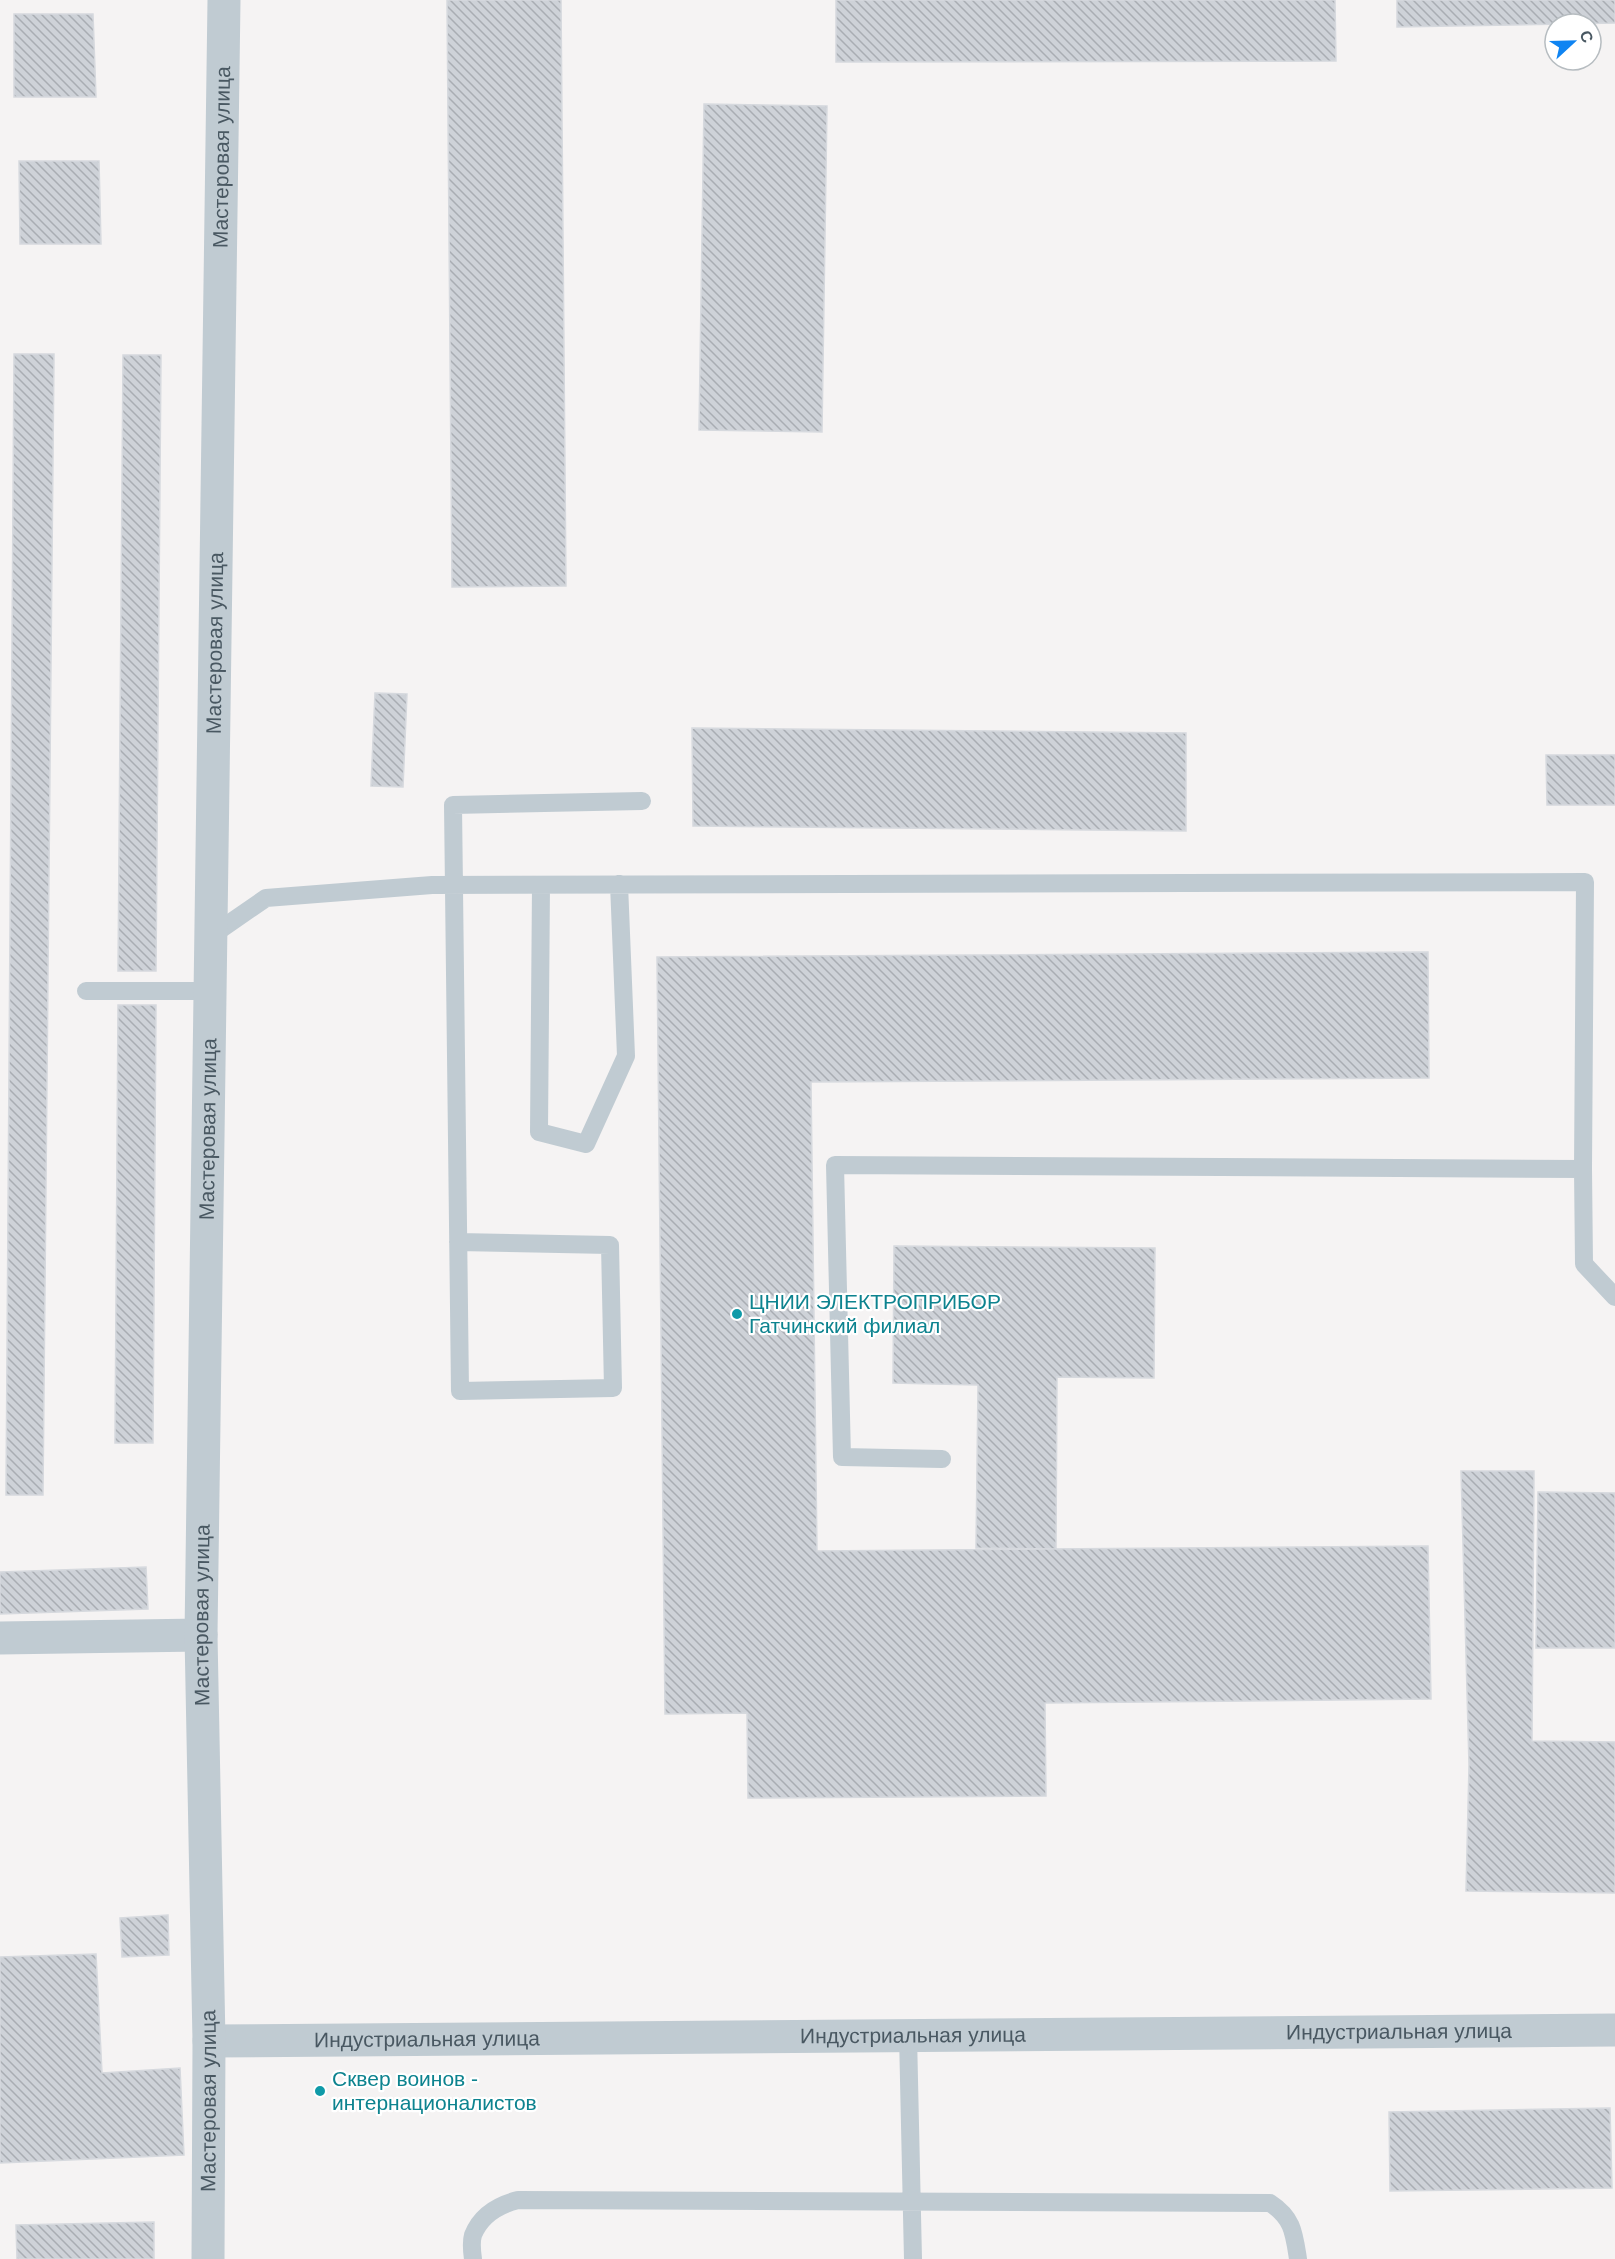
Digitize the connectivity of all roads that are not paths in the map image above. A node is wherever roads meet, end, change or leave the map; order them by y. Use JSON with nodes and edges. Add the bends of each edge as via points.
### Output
{"nodes":[{"id":1,"x":224,"y":0,"type":"edge"},
{"id":2,"x":642,"y":801,"type":"dead end"},
{"id":3,"x":619,"y":884,"type":"junction"},
{"id":4,"x":453,"y":885,"type":"junction"},
{"id":5,"x":541,"y":885,"type":"junction"},
{"id":6,"x":211,"y":936,"type":"junction"},
{"id":7,"x":86,"y":991,"type":"dead end"},
{"id":8,"x":210,"y":991,"type":"junction"},
{"id":9,"x":1583,"y":1169,"type":"junction"},
{"id":10,"x":458,"y":1242,"type":"junction"},
{"id":11,"x":1615,"y":1297,"type":"edge"},
{"id":12,"x":942,"y":1459,"type":"dead end"},
{"id":13,"x":201,"y":1635,"type":"junction"},
{"id":14,"x":0,"y":1638,"type":"edge"},
{"id":15,"x":1615,"y":2030,"type":"edge"},
{"id":16,"x":908,"y":2035,"type":"junction"},
{"id":17,"x":209,"y":2041,"type":"junction"},
{"id":18,"x":912,"y":2200,"type":"junction"},
{"id":19,"x":208,"y":2259,"type":"edge"},
{"id":20,"x":472,"y":2259,"type":"edge"},
{"id":21,"x":913,"y":2259,"type":"edge"},
{"id":22,"x":1298,"y":2259,"type":"edge"}],
"edges":[{"from":1,"to":6,"type":"street","name":"Мастеровая улица"},
{"from":2,"to":4,"type":"lane","via":[[453,806]]},
{"from":3,"to":5,"type":"lane"},
{"from":3,"to":5,"type":"lane","via":[[626,1056],[586,1144],[539,1131]]},
{"from":3,"to":9,"type":"lane","via":[[1585,882]]},
{"from":4,"to":5,"type":"lane"},
{"from":4,"to":6,"type":"lane","via":[[266,898]]},
{"from":4,"to":10,"type":"lane"},
{"from":6,"to":8,"type":"street","name":"Мастеровая улица"},
{"from":7,"to":8,"type":"lane"},
{"from":8,"to":13,"type":"street","name":"Мастеровая улица"},
{"from":9,"to":11,"type":"lane","via":[[1584,1264]]},
{"from":9,"to":12,"type":"lane","via":[[835,1165],[842,1457]]},
{"from":10,"to":10,"type":"lane","via":[[460,1391],[613,1388],[610,1245]]},
{"from":13,"to":14,"type":"street"},
{"from":13,"to":17,"type":"street","name":"Мастеровая улица"},
{"from":15,"to":16,"type":"street","name":"Индустриальная улица"},
{"from":16,"to":17,"type":"street","name":"Индустриальная улица"},
{"from":16,"to":18,"type":"lane"},
{"from":17,"to":19,"type":"street","name":"Мастеровая улица"},
{"from":18,"to":20,"type":"lane","via":[[518,2200],[504,2203],[479,2224],[472,2236]]},
{"from":18,"to":21,"type":"lane"},
{"from":18,"to":22,"type":"lane","via":[[1270,2203],[1284,2212],[1292,2228]]}]}
